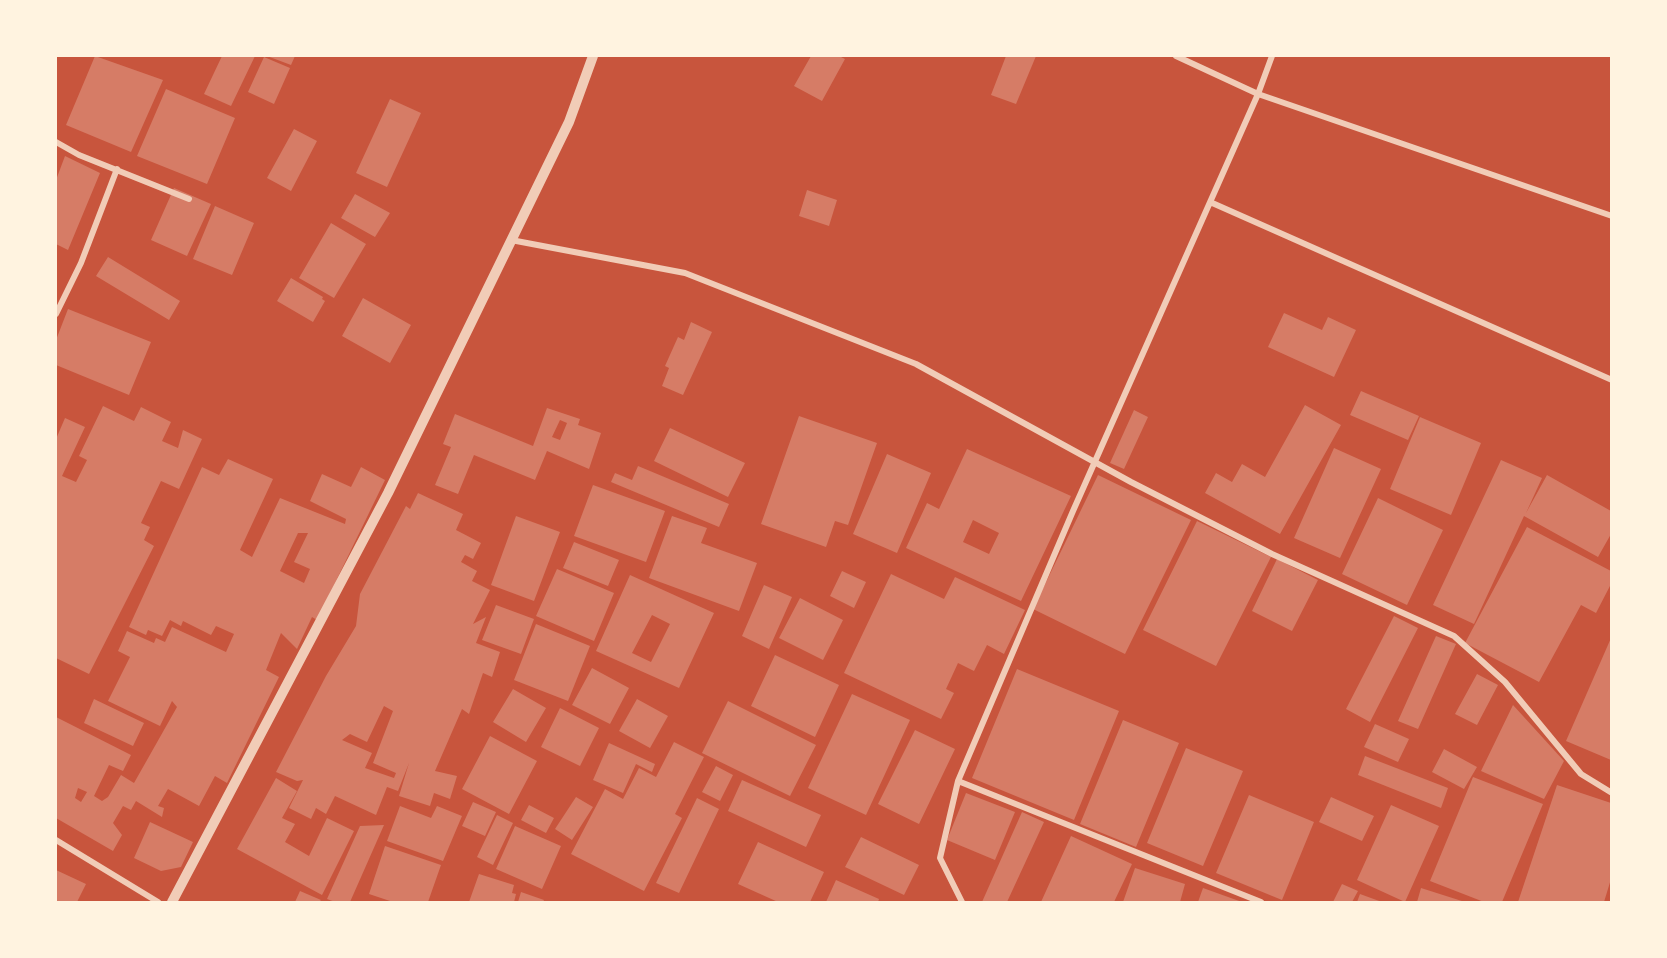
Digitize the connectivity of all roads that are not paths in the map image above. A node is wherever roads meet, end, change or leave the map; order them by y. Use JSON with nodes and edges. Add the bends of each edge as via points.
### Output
{"nodes":[{"id":1,"x":592,"y":56,"type":"edge"},
{"id":2,"x":1176,"y":56,"type":"edge"},
{"id":3,"x":1272,"y":56,"type":"edge"},
{"id":4,"x":1258,"y":94,"type":"junction"},
{"id":5,"x":56,"y":142,"type":"edge"},
{"id":6,"x":117,"y":170,"type":"junction"},
{"id":7,"x":189,"y":199,"type":"dead end"},
{"id":8,"x":1210,"y":202,"type":"junction"},
{"id":9,"x":1611,"y":216,"type":"edge"},
{"id":10,"x":511,"y":240,"type":"junction"},
{"id":11,"x":56,"y":314,"type":"edge"},
{"id":12,"x":1611,"y":380,"type":"edge"},
{"id":13,"x":1095,"y":462,"type":"junction"},
{"id":14,"x":958,"y":781,"type":"junction"},
{"id":15,"x":1611,"y":793,"type":"edge"},
{"id":16,"x":56,"y":840,"type":"edge"},
{"id":17,"x":158,"y":903,"type":"edge"},
{"id":18,"x":172,"y":903,"type":"edge"},
{"id":19,"x":962,"y":903,"type":"edge"},
{"id":20,"x":1261,"y":903,"type":"edge"}],
"edges":[{"from":1,"to":10,"type":"street","via":[[569,122]]},
{"from":2,"to":4,"type":"street"},
{"from":3,"to":4,"type":"street"},
{"from":4,"to":8,"type":"street"},
{"from":4,"to":9,"type":"street"},
{"from":5,"to":6,"type":"street"},
{"from":6,"to":7,"type":"street"},
{"from":6,"to":11,"type":"street","via":[[81,263]]},
{"from":8,"to":12,"type":"street"},
{"from":8,"to":13,"type":"street"},
{"from":10,"to":13,"type":"street","via":[[685,273],[916,364]]},
{"from":10,"to":18,"type":"street","via":[[388,493]]},
{"from":13,"to":14,"type":"street"},
{"from":13,"to":15,"type":"street","via":[[1272,554],[1454,636],[1506,682],[1581,774]]},
{"from":14,"to":19,"type":"street","via":[[940,858]]},
{"from":14,"to":20,"type":"street"},
{"from":16,"to":17,"type":"street"}]}
